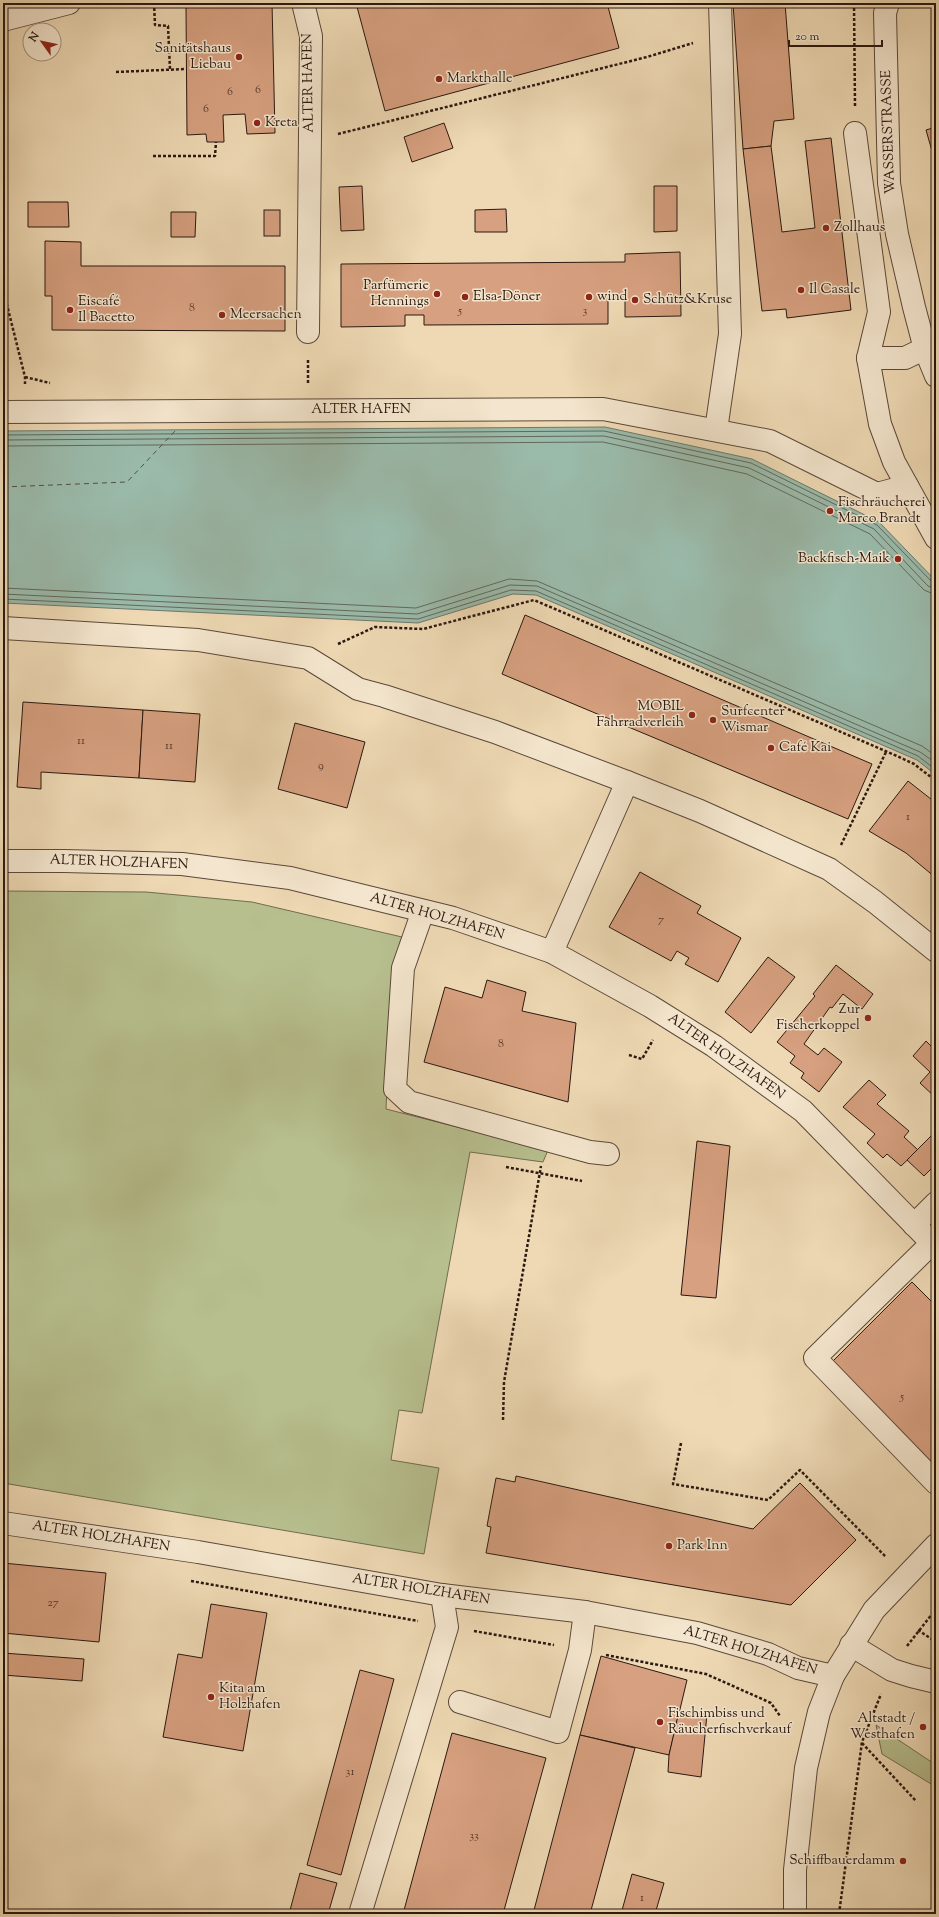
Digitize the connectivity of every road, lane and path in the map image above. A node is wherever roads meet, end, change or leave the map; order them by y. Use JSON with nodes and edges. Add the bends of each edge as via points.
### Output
{"nodes":[{"id":1,"x":69,"y":3,"type":"edge"},
{"id":2,"x":154,"y":3,"type":"edge"},
{"id":3,"x":303,"y":3,"type":"edge"},
{"id":4,"x":720,"y":3,"type":"edge"},
{"id":5,"x":854,"y":3,"type":"edge"},
{"id":6,"x":888,"y":3,"type":"edge"},
{"id":7,"x":3,"y":20,"type":"edge"},
{"id":8,"x":721,"y":35,"type":"junction"},
{"id":9,"x":170,"y":69,"type":"junction"},
{"id":10,"x":186,"y":69,"type":"dead end"},
{"id":11,"x":116,"y":72,"type":"dead end"},
{"id":12,"x":855,"y":133,"type":"joint"},
{"id":13,"x":310,"y":141,"type":"junction"},
{"id":14,"x":216,"y":142,"type":"dead end"},
{"id":15,"x":153,"y":156,"type":"dead end"},
{"id":16,"x":3,"y":289,"type":"edge"},
{"id":17,"x":308,"y":332,"type":"dead end"},
{"id":18,"x":930,"y":346,"type":"edge"},
{"id":19,"x":868,"y":358,"type":"junction"},
{"id":20,"x":936,"y":376,"type":"edge"},
{"id":21,"x":25,"y":387,"type":"dead end"},
{"id":22,"x":3,"y":412,"type":"edge"},
{"id":23,"x":716,"y":430,"type":"junction"},
{"id":24,"x":908,"y":486,"type":"junction"},
{"id":25,"x":936,"y":538,"type":"edge"},
{"id":26,"x":3,"y":628,"type":"edge"},
{"id":27,"x":308,"y":658,"type":"junction"},
{"id":28,"x":886,"y":752,"type":"junction"},
{"id":29,"x":936,"y":781,"type":"edge"},
{"id":30,"x":627,"y":782,"type":"junction"},
{"id":31,"x":3,"y":861,"type":"edge"},
{"id":32,"x":829,"y":869,"type":"junction"},
{"id":33,"x":423,"y":911,"type":"junction"},
{"id":34,"x":936,"y":951,"type":"edge"},
{"id":35,"x":552,"y":952,"type":"junction"},
{"id":36,"x":666,"y":1016,"type":"junction"},
{"id":37,"x":629,"y":1055,"type":"dead end"},
{"id":38,"x":608,"y":1154,"type":"dead end"},
{"id":39,"x":549,"y":1165,"type":"dead end"},
{"id":40,"x":506,"y":1167,"type":"dead end"},
{"id":41,"x":540,"y":1173,"type":"junction"},
{"id":42,"x":582,"y":1181,"type":"dead end"},
{"id":43,"x":936,"y":1203,"type":"edge"},
{"id":44,"x":914,"y":1225,"type":"junction"},
{"id":45,"x":934,"y":1245,"type":"edge"},
{"id":46,"x":502,"y":1420,"type":"dead end"},
{"id":47,"x":680,"y":1442,"type":"dead end"},
{"id":48,"x":936,"y":1483,"type":"edge"},
{"id":49,"x":3,"y":1523,"type":"edge"},
{"id":50,"x":936,"y":1545,"type":"edge"},
{"id":51,"x":886,"y":1557,"type":"dead end"},
{"id":52,"x":190,"y":1581,"type":"dead end"},
{"id":53,"x":442,"y":1595,"type":"junction"},
{"id":54,"x":936,"y":1609,"type":"edge"},
{"id":55,"x":585,"y":1612,"type":"junction"},
{"id":56,"x":447,"y":1627,"type":"junction"},
{"id":57,"x":918,"y":1630,"type":"junction"},
{"id":58,"x":936,"y":1642,"type":"edge"},
{"id":59,"x":851,"y":1645,"type":"junction"},
{"id":60,"x":580,"y":1650,"type":"junction"},
{"id":61,"x":892,"y":1670,"type":"junction"},
{"id":62,"x":833,"y":1676,"type":"junction"},
{"id":63,"x":936,"y":1682,"type":"edge"},
{"id":64,"x":460,"y":1702,"type":"dead end"},
{"id":65,"x":780,"y":1716,"type":"dead end"},
{"id":66,"x":862,"y":1742,"type":"junction"},
{"id":67,"x":916,"y":1801,"type":"dead end"},
{"id":68,"x":360,"y":1914,"type":"edge"},
{"id":69,"x":795,"y":1914,"type":"edge"},
{"id":70,"x":839,"y":1914,"type":"edge"}],
"edges":[{"from":1,"to":7,"type":"street"},
{"from":2,"to":9,"type":"path","via":[[154,25],[168,26]]},
{"from":3,"to":13,"type":"street","name":"ALTER HAFEN","via":[[311,36]]},
{"from":4,"to":8,"type":"street"},
{"from":5,"to":12,"type":"path"},
{"from":6,"to":18,"type":"street","name":"WASSERSTRASSE","via":[[885,13],[890,183],[914,307]]},
{"from":8,"to":13,"type":"path","via":[[646,57]]},
{"from":8,"to":23,"type":"street","via":[[730,334]]},
{"from":9,"to":10,"type":"path"},
{"from":9,"to":11,"type":"path"},
{"from":12,"to":19,"type":"street","via":[[879,312]]},
{"from":13,"to":17,"type":"street","name":"ALTER HAFEN"},
{"from":14,"to":15,"type":"path","via":[[215,156]]},
{"from":16,"to":21,"type":"path","via":[[25,377]]},
{"from":18,"to":19,"type":"street","via":[[905,358]]},
{"from":18,"to":20,"type":"street","name":"WASSERSTRASSE"},
{"from":19,"to":24,"type":"street","via":[[880,424],[894,462]]},
{"from":22,"to":23,"type":"street","name":"ALTER HAFEN","via":[[602,409]]},
{"from":23,"to":24,"type":"street","name":"ALTER HAFEN","via":[[770,440],[877,494]]},
{"from":24,"to":25,"type":"street"},
{"from":26,"to":27,"type":"street","via":[[198,640]]},
{"from":27,"to":28,"type":"path","via":[[375,627],[423,628],[534,600]]},
{"from":27,"to":30,"type":"street","via":[[358,689],[495,732]]},
{"from":28,"to":29,"type":"path","via":[[914,764]]},
{"from":28,"to":32,"type":"path"},
{"from":30,"to":32,"type":"street","via":[[700,811]]},
{"from":30,"to":35,"type":"street"},
{"from":31,"to":33,"type":"street","name":"ALTER HOLZHAFEN","via":[[64,860],[182,864],[290,878]]},
{"from":32,"to":34,"type":"street"},
{"from":33,"to":35,"type":"street","name":"ALTER HOLZHAFEN","via":[[453,918]]},
{"from":33,"to":38,"type":"street","via":[[403,968],[395,1089],[409,1102],[590,1152]]},
{"from":35,"to":36,"type":"street","name":"ALTER HOLZHAFEN"},
{"from":36,"to":37,"type":"path","via":[[642,1059]]},
{"from":36,"to":44,"type":"street","name":"ALTER HOLZHAFEN","via":[[714,1046],[803,1111]]},
{"from":39,"to":41,"type":"path","via":[[541,1164]]},
{"from":40,"to":41,"type":"path"},
{"from":41,"to":42,"type":"path"},
{"from":41,"to":46,"type":"path","via":[[504,1382]]},
{"from":43,"to":44,"type":"street"},
{"from":44,"to":45,"type":"street","name":"ALTER HOLZHAFEN"},
{"from":45,"to":48,"type":"street","via":[[815,1358]]},
{"from":47,"to":51,"type":"path","via":[[673,1484],[768,1500],[800,1470]]},
{"from":49,"to":53,"type":"street","name":"ALTER HOLZHAFEN","via":[[198,1552]]},
{"from":50,"to":59,"type":"street","via":[[874,1610]]},
{"from":52,"to":56,"type":"path"},
{"from":53,"to":55,"type":"street","name":"ALTER HOLZHAFEN"},
{"from":53,"to":56,"type":"street"},
{"from":54,"to":57,"type":"path"},
{"from":55,"to":60,"type":"street"},
{"from":55,"to":62,"type":"street","name":"ALTER HOLZHAFEN","via":[[697,1633],[768,1654],[798,1668]]},
{"from":56,"to":60,"type":"path"},
{"from":56,"to":68,"type":"street"},
{"from":57,"to":58,"type":"path"},
{"from":57,"to":61,"type":"path"},
{"from":59,"to":61,"type":"street"},
{"from":59,"to":62,"type":"street"},
{"from":60,"to":64,"type":"street","via":[[558,1732]]},
{"from":60,"to":65,"type":"path","via":[[706,1674],[771,1703]]},
{"from":61,"to":63,"type":"street"},
{"from":61,"to":66,"type":"path","via":[[872,1712]]},
{"from":62,"to":69,"type":"street","via":[[819,1712],[806,1768],[795,1870]]},
{"from":66,"to":67,"type":"path"},
{"from":66,"to":70,"type":"path"}]}
